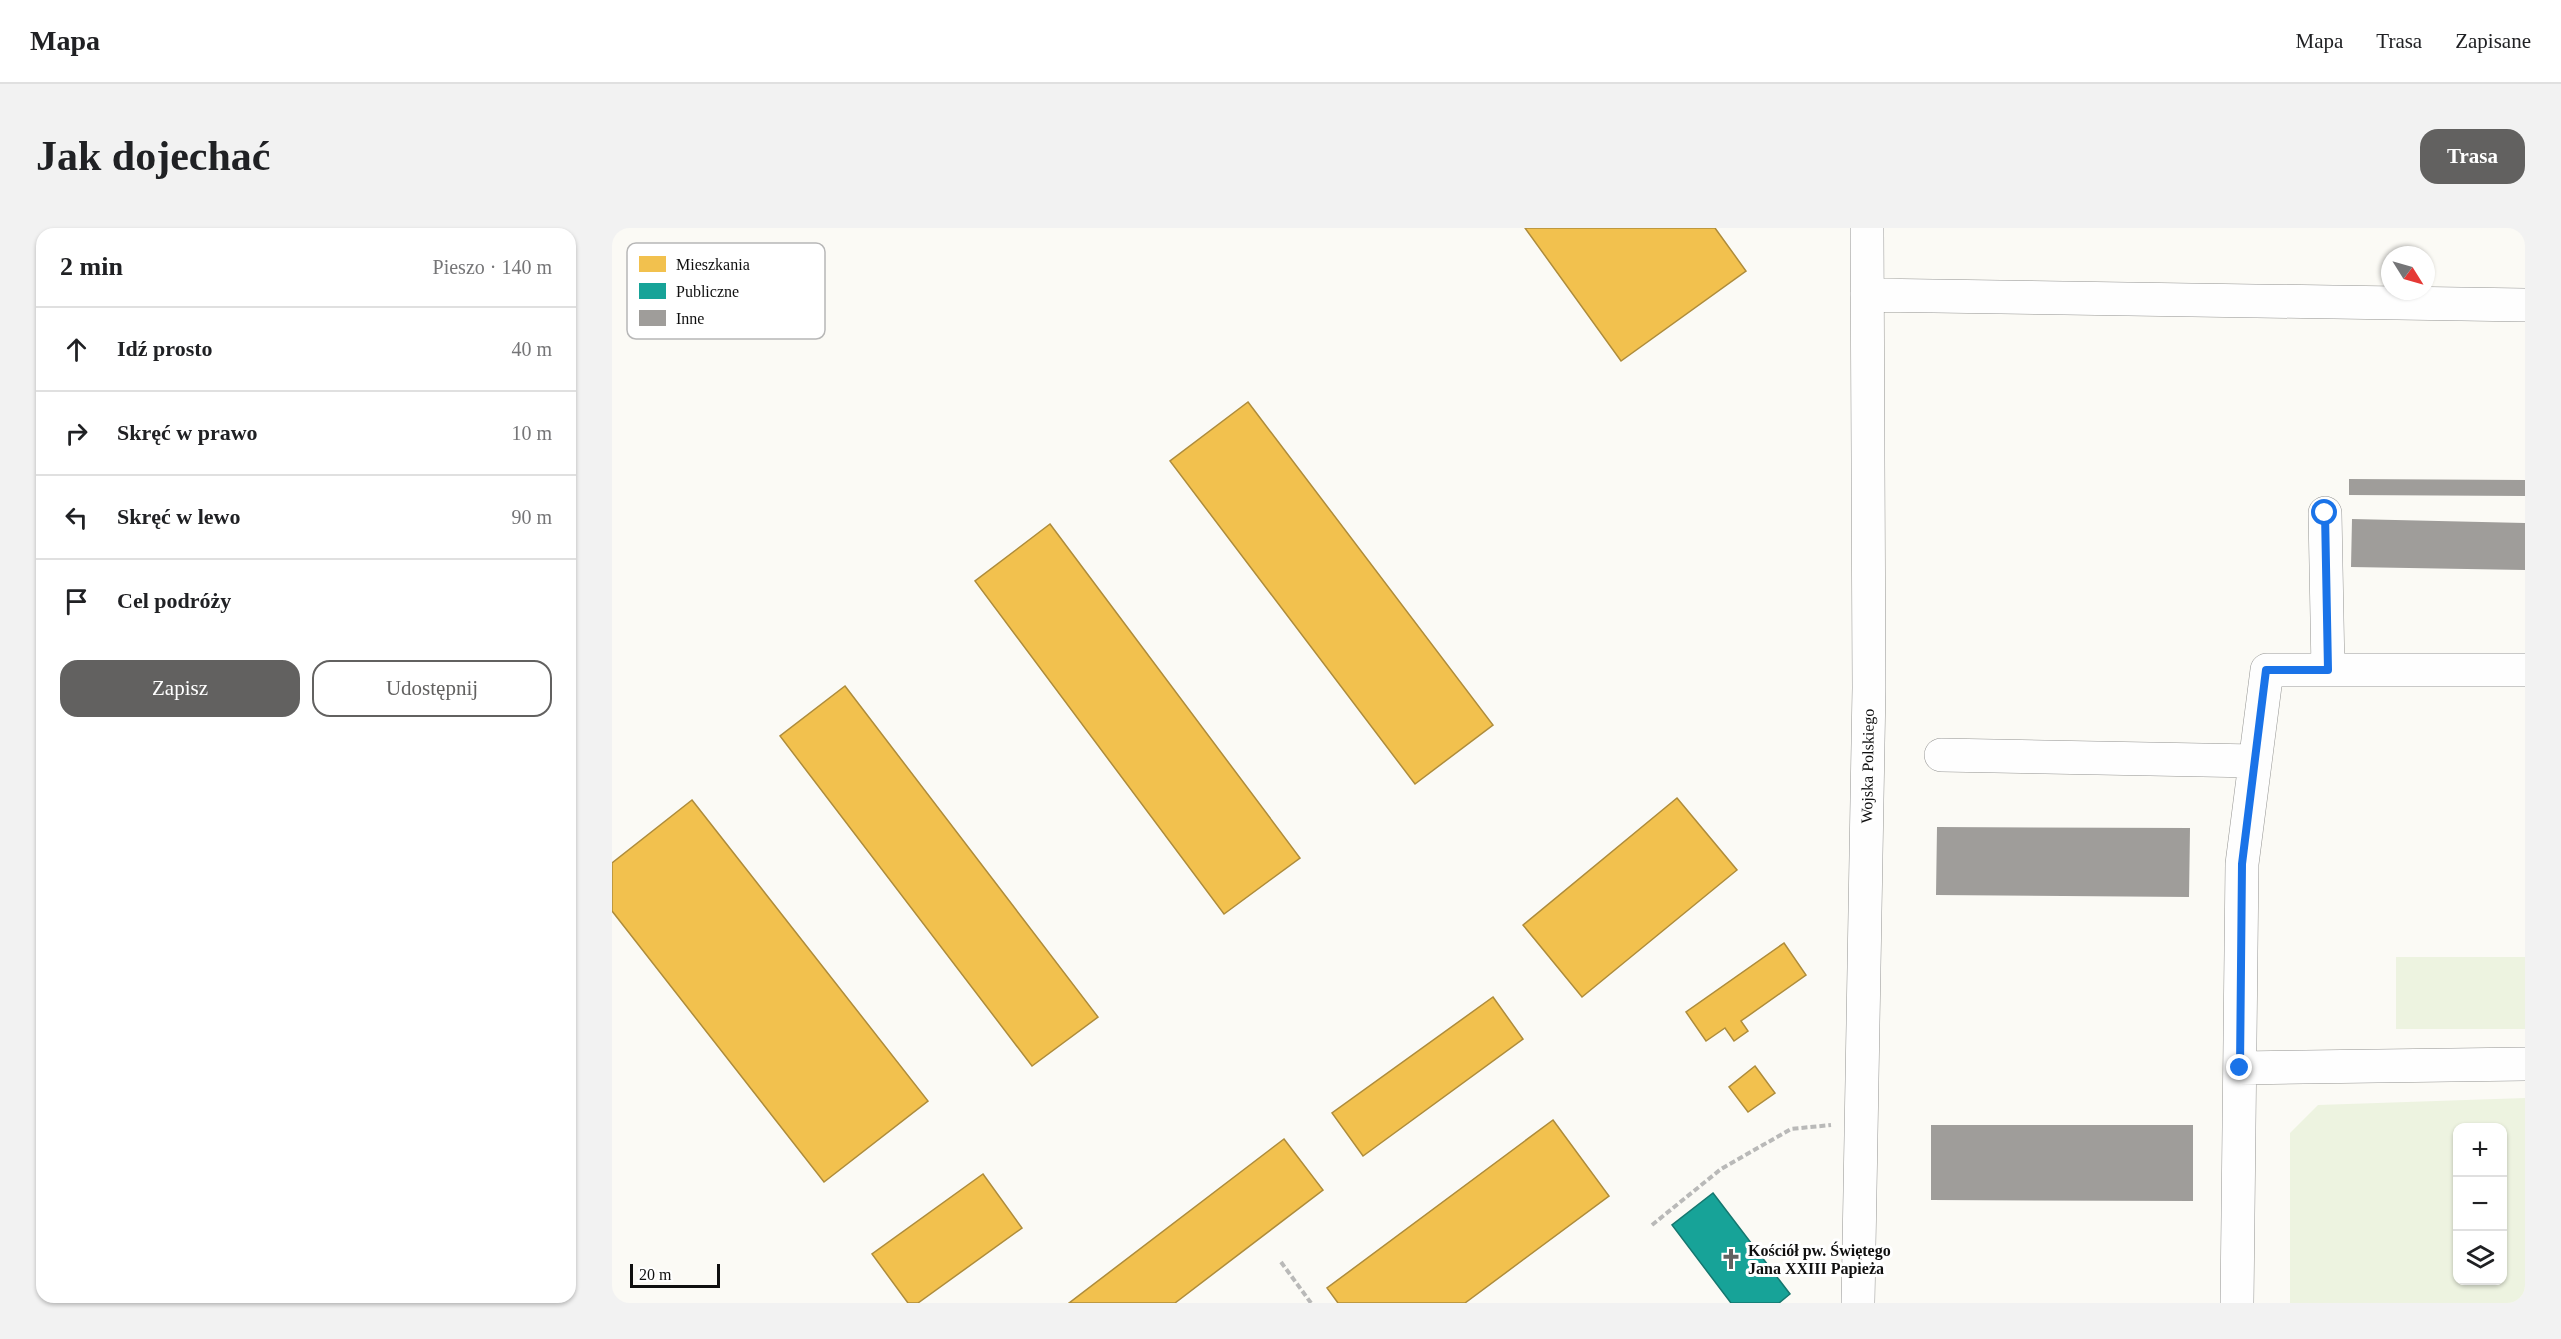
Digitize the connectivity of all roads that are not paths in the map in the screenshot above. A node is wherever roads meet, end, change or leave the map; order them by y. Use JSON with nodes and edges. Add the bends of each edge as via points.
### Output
{"nodes":[{"id":1,"x":1867,"y":228,"type":"edge"},
{"id":2,"x":1867,"y":295,"type":"junction"},
{"id":3,"x":2525,"y":305,"type":"edge"},
{"id":4,"x":2325,"y":513,"type":"dead end"},
{"id":5,"x":2328,"y":670,"type":"junction"},
{"id":6,"x":2525,"y":670,"type":"edge"},
{"id":7,"x":1941,"y":755,"type":"dead end"},
{"id":8,"x":2255,"y":761,"type":"junction"},
{"id":9,"x":2525,"y":1064,"type":"edge"},
{"id":10,"x":2240,"y":1068,"type":"junction"},
{"id":11,"x":1858,"y":1303,"type":"edge"},
{"id":12,"x":2237,"y":1303,"type":"edge"}],
"edges":[{"from":1,"to":2,"type":"street","name":"Wojska Polskiego"},
{"from":2,"to":3,"type":"street"},
{"from":2,"to":11,"type":"street","name":"Wojska Polskiego","via":[[1869,688]]},
{"from":4,"to":5,"type":"street"},
{"from":5,"to":6,"type":"street"},
{"from":5,"to":8,"type":"street","via":[[2266,670]]},
{"from":7,"to":8,"type":"street"},
{"from":8,"to":10,"type":"street","via":[[2242,864]]},
{"from":9,"to":10,"type":"street"},
{"from":10,"to":12,"type":"street"}]}
